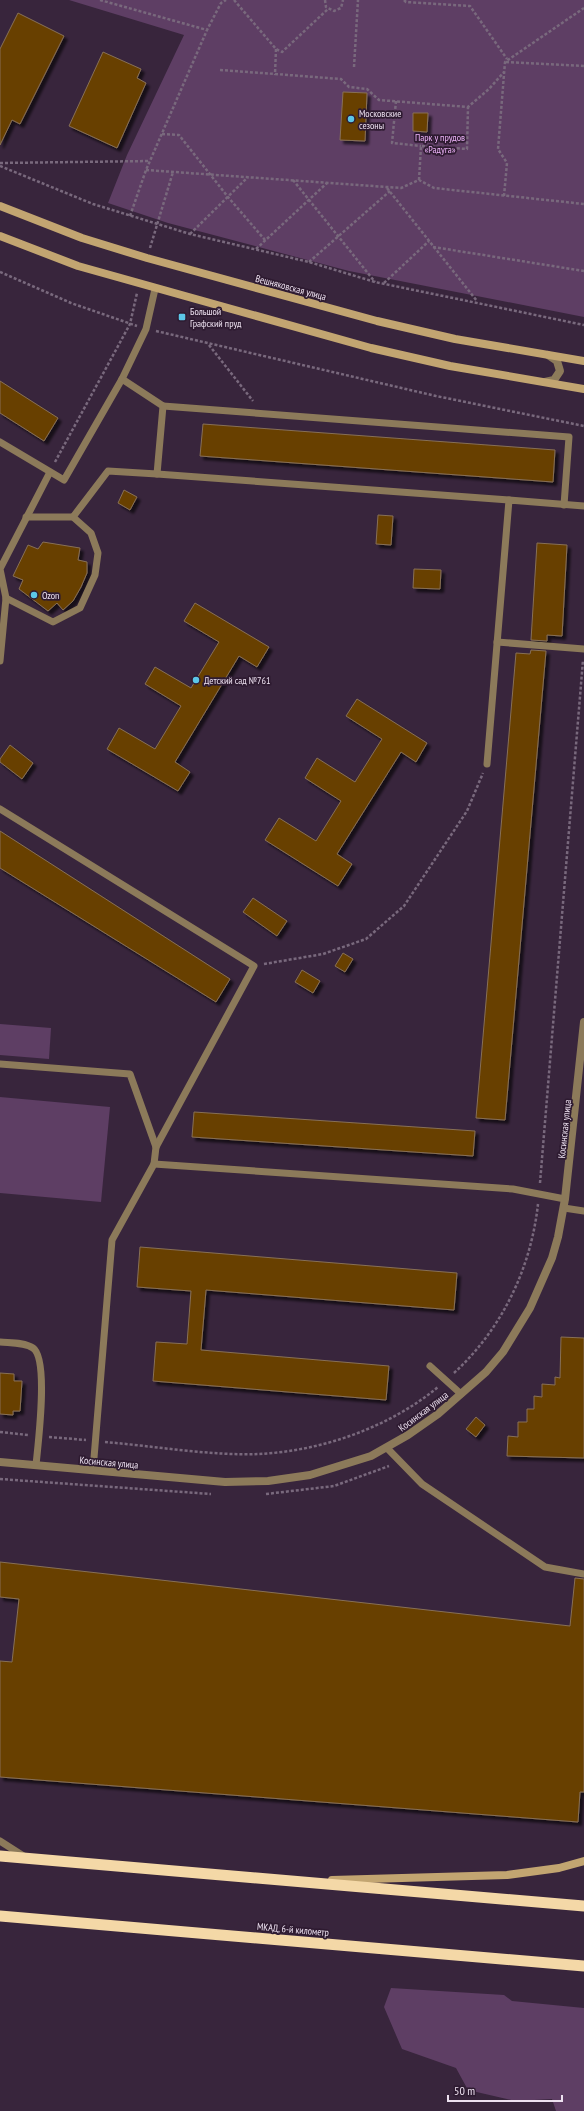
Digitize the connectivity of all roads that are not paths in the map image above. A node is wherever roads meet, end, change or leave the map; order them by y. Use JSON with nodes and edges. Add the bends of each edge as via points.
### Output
{"nodes":[{"id":1,"x":0,"y":206,"type":"edge"},
{"id":2,"x":0,"y":236,"type":"edge"},
{"id":3,"x":155,"y":289,"type":"junction"},
{"id":4,"x":548,"y":355,"type":"junction"},
{"id":5,"x":584,"y":361,"type":"edge"},
{"id":6,"x":122,"y":379,"type":"junction"},
{"id":7,"x":544,"y":382,"type":"junction"},
{"id":8,"x":584,"y":389,"type":"edge"},
{"id":9,"x":163,"y":406,"type":"junction"},
{"id":10,"x":0,"y":442,"type":"edge"},
{"id":11,"x":50,"y":472,"type":"junction"},
{"id":12,"x":157,"y":474,"type":"junction"},
{"id":13,"x":509,"y":500,"type":"junction"},
{"id":14,"x":564,"y":505,"type":"junction"},
{"id":15,"x":584,"y":506,"type":"edge"},
{"id":16,"x":26,"y":517,"type":"junction"},
{"id":17,"x":73,"y":517,"type":"junction"},
{"id":18,"x":6,"y":598,"type":"junction"},
{"id":19,"x":497,"y":642,"type":"junction"},
{"id":20,"x":584,"y":649,"type":"edge"},
{"id":21,"x":0,"y":661,"type":"edge"},
{"id":22,"x":487,"y":764,"type":"road end"},
{"id":23,"x":0,"y":809,"type":"edge"},
{"id":24,"x":584,"y":1022,"type":"edge"},
{"id":25,"x":0,"y":1064,"type":"edge"},
{"id":26,"x":156,"y":1147,"type":"junction"},
{"id":27,"x":154,"y":1164,"type":"junction"},
{"id":28,"x":566,"y":1199,"type":"junction"},
{"id":29,"x":564,"y":1208,"type":"junction"},
{"id":30,"x":584,"y":1211,"type":"edge"},
{"id":31,"x":0,"y":1342,"type":"edge"},
{"id":32,"x":430,"y":1366,"type":"dead end"},
{"id":33,"x":461,"y":1394,"type":"junction"},
{"id":34,"x":387,"y":1448,"type":"junction"},
{"id":35,"x":0,"y":1462,"type":"edge"},
{"id":36,"x":36,"y":1465,"type":"junction"},
{"id":37,"x":93,"y":1470,"type":"junction"},
{"id":38,"x":584,"y":1574,"type":"edge"},
{"id":39,"x":0,"y":1841,"type":"edge"},
{"id":40,"x":0,"y":1856,"type":"edge"},
{"id":41,"x":29,"y":1859,"type":"junction"},
{"id":42,"x":584,"y":1861,"type":"edge"},
{"id":43,"x":293,"y":1881,"type":"junction"},
{"id":44,"x":584,"y":1906,"type":"edge"},
{"id":45,"x":0,"y":1916,"type":"edge"},
{"id":46,"x":584,"y":1966,"type":"edge"}],
"edges":[{"from":1,"to":4,"type":"main road","name":"Вешняковская улица","via":[[82,238],[377,321],[455,339]]},
{"from":2,"to":3,"type":"main road","via":[[78,266]]},
{"from":3,"to":6,"type":"lane","via":[[146,329]]},
{"from":3,"to":7,"type":"main road","via":[[371,348],[450,366]]},
{"from":4,"to":5,"type":"main road","name":"Вешняковская улица"},
{"from":4,"to":7,"type":"street","via":[[557,361],[560,371],[554,380]]},
{"from":6,"to":9,"type":"lane"},
{"from":6,"to":11,"type":"lane","via":[[64,480]]},
{"from":7,"to":8,"type":"main road"},
{"from":9,"to":12,"type":"lane"},
{"from":9,"to":14,"type":"lane","via":[[569,437]]},
{"from":10,"to":11,"type":"lane"},
{"from":11,"to":16,"type":"lane"},
{"from":12,"to":13,"type":"lane"},
{"from":12,"to":17,"type":"lane","via":[[108,471]]},
{"from":13,"to":14,"type":"lane"},
{"from":13,"to":19,"type":"lane"},
{"from":14,"to":15,"type":"lane"},
{"from":16,"to":17,"type":"lane"},
{"from":16,"to":18,"type":"lane","via":[[0,569]]},
{"from":17,"to":18,"type":"lane","via":[[91,533],[98,553],[95,575],[80,608],[53,622]]},
{"from":18,"to":21,"type":"lane"},
{"from":19,"to":20,"type":"lane"},
{"from":19,"to":22,"type":"lane"},
{"from":23,"to":26,"type":"lane","via":[[254,966]]},
{"from":24,"to":28,"type":"street","name":"Косинская улица"},
{"from":25,"to":26,"type":"lane","via":[[130,1074]]},
{"from":26,"to":27,"type":"lane"},
{"from":27,"to":28,"type":"lane","via":[[513,1189]]},
{"from":27,"to":37,"type":"lane","via":[[112,1240]]},
{"from":28,"to":29,"type":"street","name":"Косинская улица"},
{"from":29,"to":30,"type":"lane"},
{"from":29,"to":33,"type":"street","name":"Косинская улица","via":[[552,1258],[530,1308],[503,1352],[486,1372]]},
{"from":31,"to":36,"type":"lane","via":[[24,1344],[34,1348],[40,1356],[42,1372]]},
{"from":32,"to":33,"type":"lane"},
{"from":33,"to":34,"type":"street","name":"Косинская улица","via":[[427,1422]]},
{"from":34,"to":37,"type":"street","name":"Косинская улица","via":[[334,1469],[261,1482],[225,1482]]},
{"from":34,"to":38,"type":"lane","via":[[422,1484],[545,1567]]},
{"from":35,"to":36,"type":"street","name":"Косинская улица"},
{"from":36,"to":37,"type":"street","name":"Косинская улица"},
{"from":39,"to":41,"type":"lane"},
{"from":40,"to":41,"type":"highway"},
{"from":41,"to":43,"type":"highway"},
{"from":42,"to":43,"type":"main road","via":[[559,1868],[507,1875]]},
{"from":43,"to":44,"type":"highway"},
{"from":45,"to":46,"type":"highway","name":"МКАД, 6-й километр"}]}
